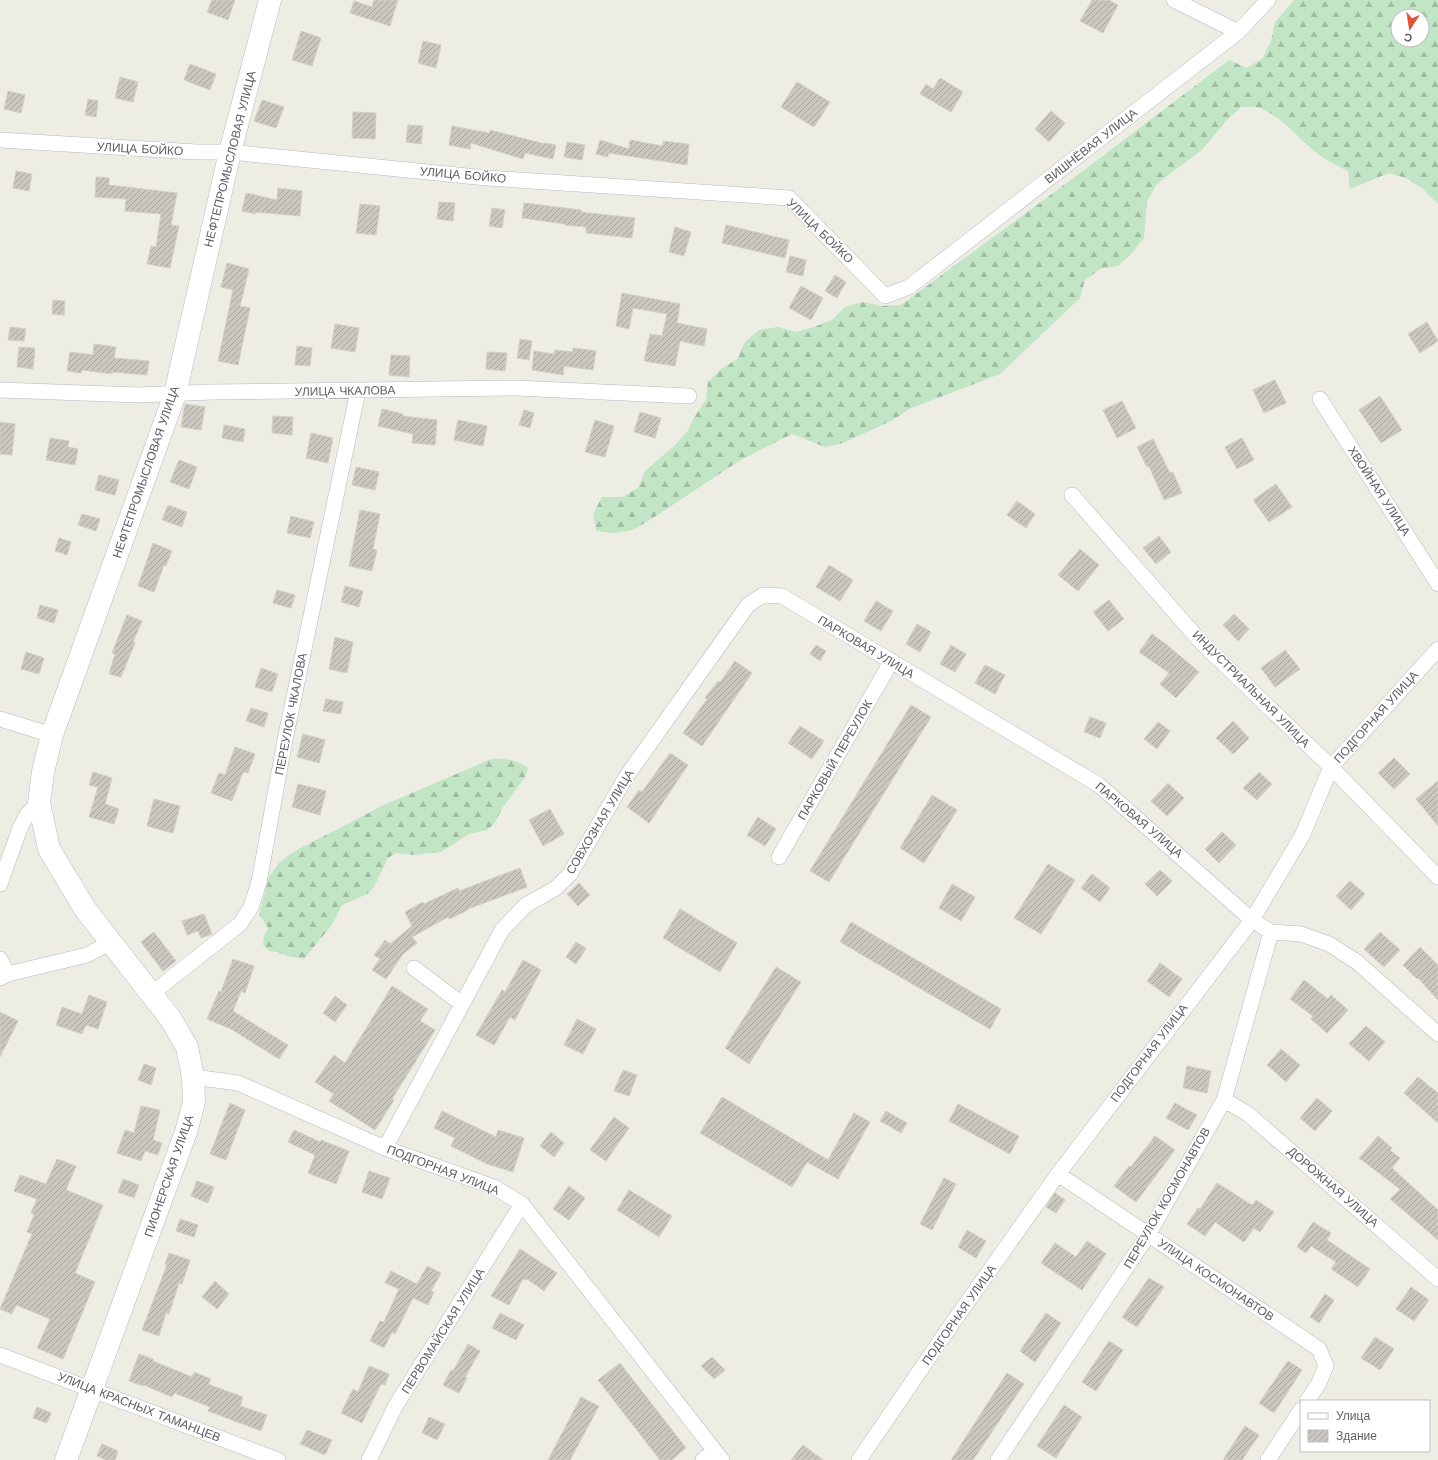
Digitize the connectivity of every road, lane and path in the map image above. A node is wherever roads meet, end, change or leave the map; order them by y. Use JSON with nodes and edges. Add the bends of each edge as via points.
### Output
{"nodes":[{"id":1,"x":270,"y":0,"type":"edge"},
{"id":2,"x":1174,"y":0,"type":"edge"},
{"id":3,"x":1268,"y":0,"type":"edge"},
{"id":4,"x":1238,"y":32,"type":"junction"},
{"id":5,"x":0,"y":140,"type":"edge"},
{"id":6,"x":230,"y":152,"type":"junction"},
{"id":7,"x":885,"y":296,"type":"joint"},
{"id":8,"x":0,"y":390,"type":"edge"},
{"id":9,"x":358,"y":391,"type":"junction"},
{"id":10,"x":175,"y":394,"type":"junction"},
{"id":11,"x":689,"y":396,"type":"dead end"},
{"id":12,"x":1320,"y":399,"type":"dead end"},
{"id":13,"x":1072,"y":495,"type":"dead end"},
{"id":14,"x":1438,"y":584,"type":"edge"},
{"id":15,"x":782,"y":596,"type":"joint"},
{"id":16,"x":1438,"y":649,"type":"edge"},
{"id":17,"x":891,"y":662,"type":"junction"},
{"id":18,"x":0,"y":719,"type":"edge"},
{"id":19,"x":52,"y":735,"type":"junction"},
{"id":20,"x":1331,"y":767,"type":"junction"},
{"id":21,"x":39,"y":803,"type":"junction"},
{"id":22,"x":779,"y":857,"type":"dead end"},
{"id":23,"x":1438,"y":877,"type":"edge"},
{"id":24,"x":0,"y":884,"type":"edge"},
{"id":25,"x":1252,"y":920,"type":"junction"},
{"id":26,"x":1271,"y":932,"type":"junction"},
{"id":27,"x":111,"y":942,"type":"junction"},
{"id":28,"x":0,"y":959,"type":"edge"},
{"id":29,"x":414,"y":968,"type":"dead end"},
{"id":30,"x":4,"y":976,"type":"edge"},
{"id":31,"x":151,"y":994,"type":"junction"},
{"id":32,"x":462,"y":1004,"type":"junction"},
{"id":33,"x":1438,"y":1034,"type":"edge"},
{"id":34,"x":193,"y":1077,"type":"junction"},
{"id":35,"x":1224,"y":1100,"type":"junction"},
{"id":36,"x":385,"y":1148,"type":"junction"},
{"id":37,"x":1058,"y":1174,"type":"junction"},
{"id":38,"x":522,"y":1204,"type":"junction"},
{"id":39,"x":1148,"y":1235,"type":"junction"},
{"id":40,"x":1438,"y":1279,"type":"edge"},
{"id":41,"x":0,"y":1354,"type":"edge"},
{"id":42,"x":93,"y":1390,"type":"junction"},
{"id":43,"x":1308,"y":1400,"type":"edge"},
{"id":44,"x":1300,"y":1412,"type":"edge"},
{"id":45,"x":718,"y":1455,"type":"edge"},
{"id":46,"x":66,"y":1460,"type":"edge"},
{"id":47,"x":278,"y":1460,"type":"edge"},
{"id":48,"x":369,"y":1460,"type":"edge"},
{"id":49,"x":703,"y":1460,"type":"edge"},
{"id":50,"x":859,"y":1460,"type":"edge"},
{"id":51,"x":998,"y":1460,"type":"edge"},
{"id":52,"x":1268,"y":1460,"type":"edge"}],
"edges":[{"from":1,"to":6,"type":"main road","name":"НЕФТЕПРОМЫСЛОВАЯ УЛИЦА"},
{"from":2,"to":4,"type":"street"},
{"from":3,"to":4,"type":"street","name":"ВИШНЁВАЯ УЛИЦА"},
{"from":4,"to":7,"type":"street","name":"ВИШНЁВАЯ УЛИЦА","via":[[910,287]]},
{"from":5,"to":6,"type":"street","name":"УЛИЦА БОЙКО"},
{"from":6,"to":7,"type":"street","name":"УЛИЦА БОЙКО","via":[[487,178],[789,198]]},
{"from":6,"to":10,"type":"main road","name":"НЕФТЕПРОМЫСЛОВАЯ УЛИЦА"},
{"from":8,"to":10,"type":"street","name":"УЛИЦА ЧКАЛОВА"},
{"from":9,"to":10,"type":"street","name":"УЛИЦА ЧКАЛОВА"},
{"from":9,"to":11,"type":"street","name":"УЛИЦА ЧКАЛОВА","via":[[516,388]]},
{"from":9,"to":31,"type":"street","name":"ПЕРЕУЛОК ЧКАЛОВА","via":[[285,740],[259,882],[251,907],[240,924]]},
{"from":10,"to":19,"type":"main road","name":"НЕФТЕПРОМЫСЛОВАЯ УЛИЦА"},
{"from":12,"to":14,"type":"street","name":"ХВОЙНАЯ УЛИЦА"},
{"from":13,"to":20,"type":"street","name":"ИНДУСТРИАЛЬНАЯ УЛИЦА","via":[[1201,642]]},
{"from":15,"to":17,"type":"street","name":"ПАРКОВАЯ УЛИЦА"},
{"from":15,"to":32,"type":"street","name":"СОВХОЗНАЯ УЛИЦА","via":[[763,595],[748,605],[626,777],[570,874],[556,888],[526,905],[502,930]]},
{"from":16,"to":20,"type":"street","name":"ПОДГОРНАЯ УЛИЦА"},
{"from":17,"to":22,"type":"street","name":"ПАРКОВЫЙ ПЕРЕУЛОК"},
{"from":17,"to":25,"type":"street","name":"ПАРКОВАЯ УЛИЦА","via":[[1099,785]]},
{"from":18,"to":19,"type":"street"},
{"from":19,"to":21,"type":"main road","name":"НЕФТЕПРОМЫСЛОВАЯ УЛИЦА"},
{"from":20,"to":23,"type":"street","name":"ИНДУСТРИАЛЬНАЯ УЛИЦА"},
{"from":20,"to":25,"type":"street","name":"ПОДГОРНАЯ УЛИЦА","via":[[1303,834]]},
{"from":21,"to":24,"type":"street","via":[[28,813],[20,828]]},
{"from":21,"to":27,"type":"main road","name":"ПИОНЕРСКАЯ УЛИЦА","via":[[49,849],[85,909]]},
{"from":25,"to":26,"type":"street","name":"ПАРКОВАЯ УЛИЦА"},
{"from":25,"to":37,"type":"street","name":"ПОДГОРНАЯ УЛИЦА"},
{"from":26,"to":33,"type":"street","name":"ПАРКОВАЯ УЛИЦА","via":[[1302,934],[1329,944],[1357,962]]},
{"from":26,"to":35,"type":"street","name":"ПЕРЕУЛОК КОСМОНАВТОВ"},
{"from":27,"to":30,"type":"street","via":[[87,955]]},
{"from":27,"to":31,"type":"main road","name":"ПИОНЕРСКАЯ УЛИЦА"},
{"from":28,"to":30,"type":"street"},
{"from":29,"to":32,"type":"street"},
{"from":31,"to":34,"type":"main road","name":"ПИОНЕРСКАЯ УЛИЦА","via":[[170,1018],[187,1047]]},
{"from":32,"to":36,"type":"street","name":"СОВХОЗНАЯ УЛИЦА"},
{"from":34,"to":36,"type":"street","name":"ПОДГОРНАЯ УЛИЦА","via":[[238,1083]]},
{"from":34,"to":42,"type":"main road","name":"ПИОНЕРСКАЯ УЛИЦА","via":[[194,1102],[187,1130]]},
{"from":35,"to":39,"type":"street","name":"ПЕРЕУЛОК КОСМОНАВТОВ"},
{"from":35,"to":40,"type":"street","name":"ДОРОЖНАЯ УЛИЦА","via":[[1248,1114]]},
{"from":36,"to":38,"type":"street","name":"ПОДГОРНАЯ УЛИЦА","via":[[494,1187]]},
{"from":37,"to":39,"type":"street","name":"УЛИЦА КОСМОНАВТОВ"},
{"from":37,"to":50,"type":"street","name":"ПОДГОРНАЯ УЛИЦА"},
{"from":38,"to":45,"type":"street","name":"ПОДГОРНАЯ УЛИЦА"},
{"from":38,"to":48,"type":"street","name":"ПЕРВОМАЙСКАЯ УЛИЦА","via":[[396,1405]]},
{"from":39,"to":43,"type":"street","name":"УЛИЦА КОСМОНАВТОВ","via":[[1319,1349],[1326,1366]]},
{"from":39,"to":51,"type":"street","name":"ПЕРЕУЛОК КОСМОНАВТОВ"},
{"from":41,"to":42,"type":"street","name":"УЛИЦА КРАСНЫХ ТАМАНЦЕВ"},
{"from":42,"to":46,"type":"main road","name":"ПИОНЕРСКАЯ УЛИЦА"},
{"from":42,"to":47,"type":"street","name":"УЛИЦА КРАСНЫХ ТАМАНЦЕВ"},
{"from":44,"to":52,"type":"street"},
{"from":45,"to":49,"type":"street"}]}
